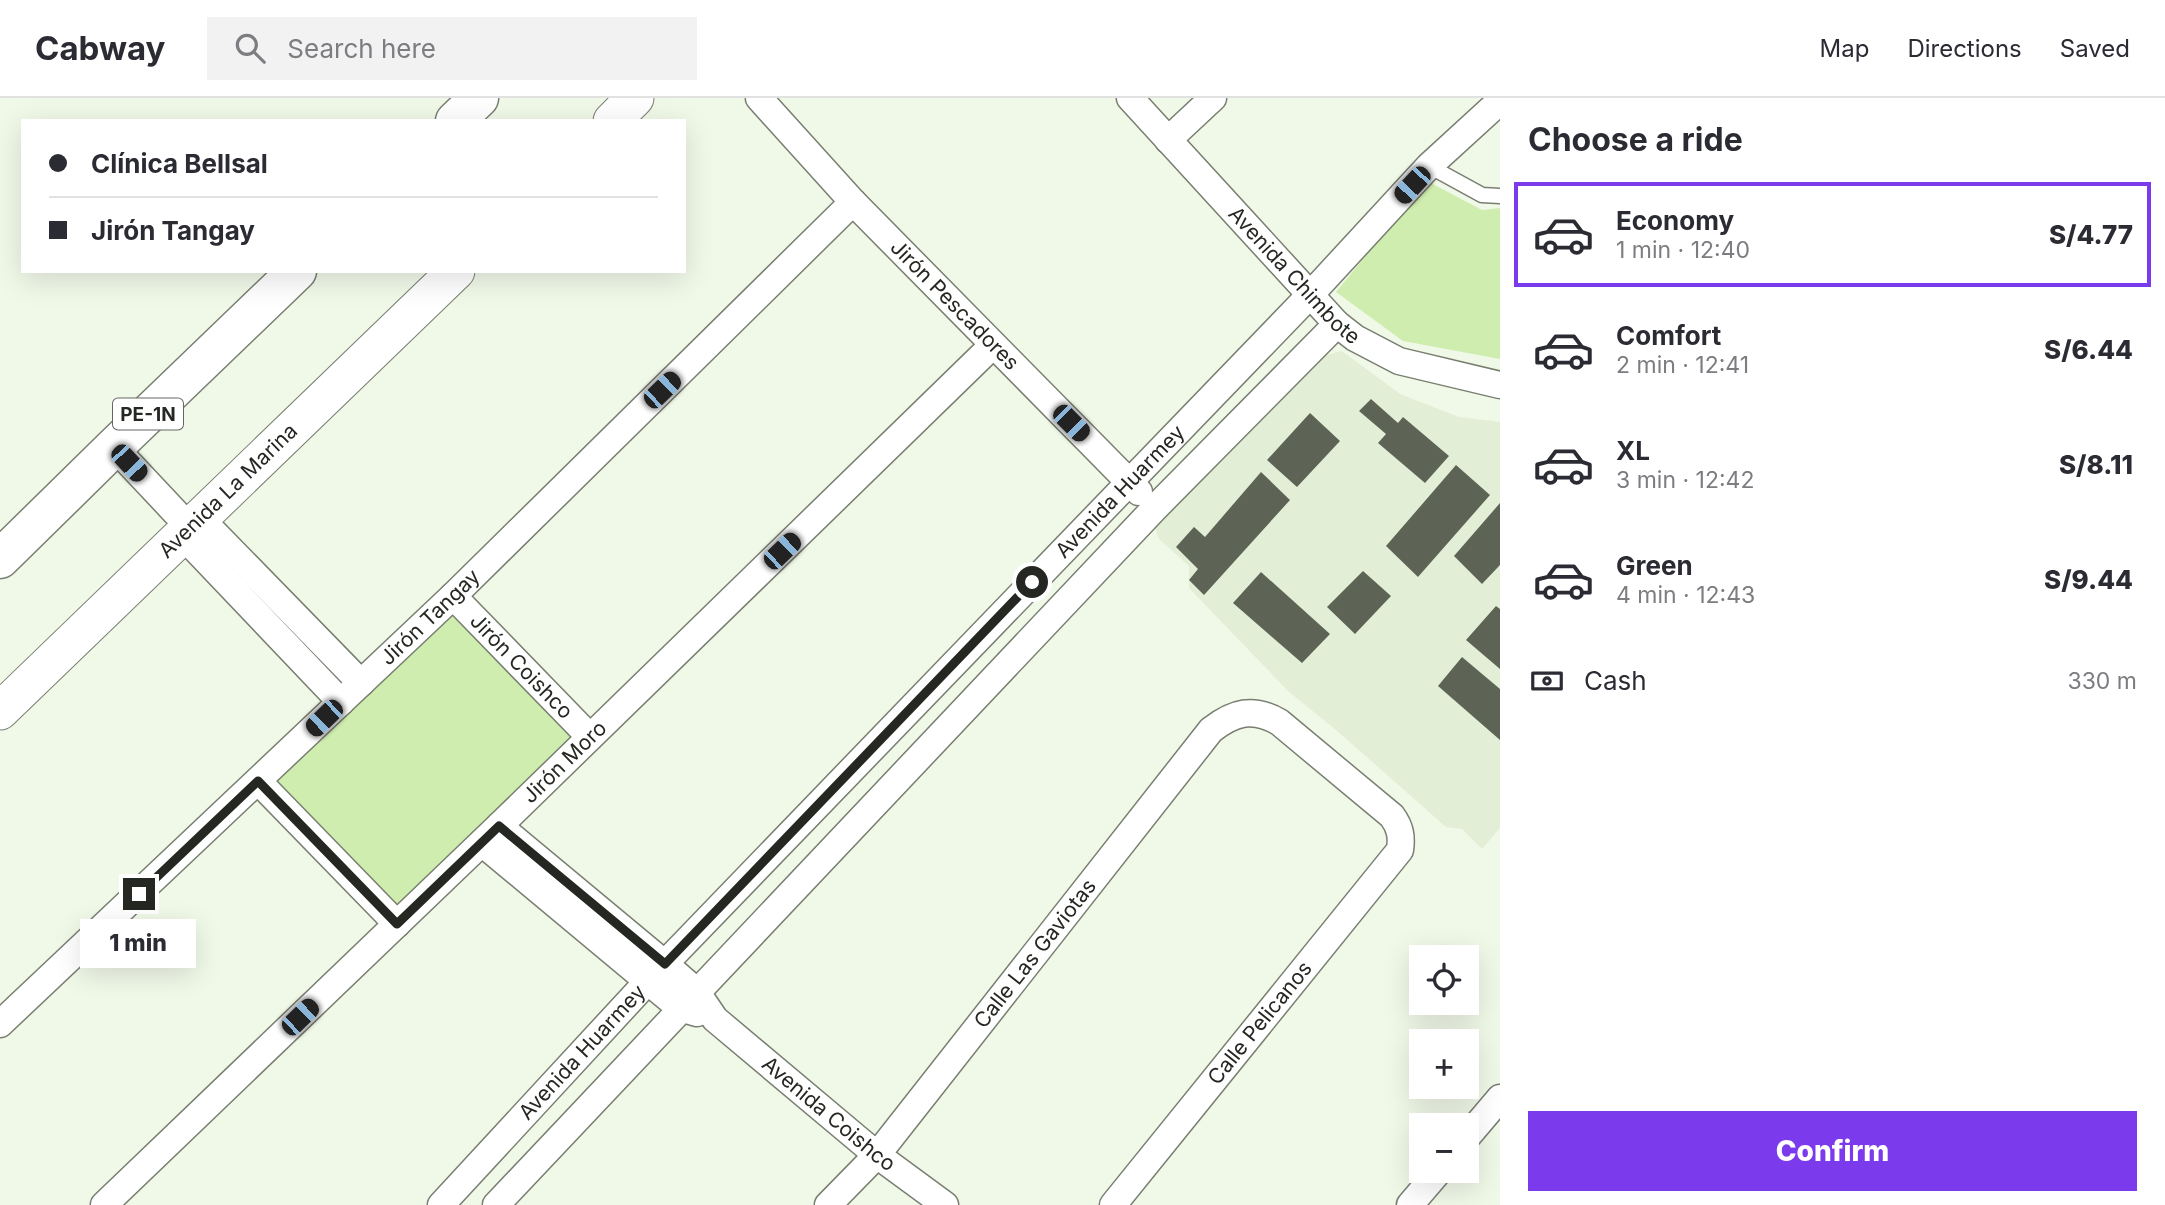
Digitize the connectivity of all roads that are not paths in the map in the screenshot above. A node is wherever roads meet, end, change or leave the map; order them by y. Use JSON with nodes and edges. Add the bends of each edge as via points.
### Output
{"nodes":[{"id":1,"x":479,"y":98,"type":"edge"},
{"id":2,"x":635,"y":98,"type":"edge"},
{"id":3,"x":760,"y":98,"type":"edge"},
{"id":4,"x":1130,"y":98,"type":"edge"},
{"id":5,"x":1213,"y":98,"type":"edge"},
{"id":6,"x":1500,"y":101,"type":"edge"},
{"id":7,"x":457,"y":119,"type":"edge"},
{"id":8,"x":614,"y":119,"type":"edge"},
{"id":9,"x":1168,"y":140,"type":"junction"},
{"id":10,"x":1429,"y":166,"type":"junction"},
{"id":11,"x":1500,"y":197,"type":"edge"},
{"id":12,"x":853,"y":202,"type":"junction"},
{"id":13,"x":295,"y":273,"type":"edge"},
{"id":14,"x":454,"y":273,"type":"edge"},
{"id":15,"x":1310,"y":295,"type":"junction"},
{"id":16,"x":1337,"y":324,"type":"junction"},
{"id":17,"x":993,"y":345,"type":"junction"},
{"id":18,"x":1500,"y":385,"type":"edge"},
{"id":19,"x":114,"y":447,"type":"junction"},
{"id":20,"x":1129,"y":482,"type":"junction"},
{"id":21,"x":1155,"y":508,"type":"junction"},
{"id":22,"x":192,"y":527,"type":"junction"},
{"id":23,"x":0,"y":559,"type":"edge"},
{"id":24,"x":453,"y":596,"type":"junction"},
{"id":25,"x":361,"y":683,"type":"junction"},
{"id":26,"x":341,"y":702,"type":"junction"},
{"id":27,"x":0,"y":712,"type":"edge"},
{"id":28,"x":1247,"y":713,"type":"joint"},
{"id":29,"x":590,"y":737,"type":"junction"},
{"id":30,"x":258,"y":781,"type":"junction"},
{"id":31,"x":491,"y":834,"type":"junction"},
{"id":32,"x":397,"y":924,"type":"junction"},
{"id":33,"x":657,"y":973,"type":"junction"},
{"id":34,"x":688,"y":1000,"type":"junction"},
{"id":35,"x":0,"y":1024,"type":"edge"},
{"id":36,"x":1500,"y":1098,"type":"edge"},
{"id":37,"x":1479,"y":1123,"type":"edge"},
{"id":38,"x":877,"y":1155,"type":"junction"},
{"id":39,"x":1429,"y":1183,"type":"edge"},
{"id":40,"x":104,"y":1205,"type":"edge"},
{"id":41,"x":440,"y":1205,"type":"edge"},
{"id":42,"x":496,"y":1205,"type":"edge"},
{"id":43,"x":828,"y":1205,"type":"edge"},
{"id":44,"x":945,"y":1205,"type":"edge"},
{"id":45,"x":1113,"y":1205,"type":"edge"},
{"id":46,"x":1410,"y":1205,"type":"edge"}],
"edges":[{"from":1,"to":7,"type":"highway"},
{"from":2,"to":8,"type":"main road"},
{"from":3,"to":12,"type":"street","name":"Jirón Pescadores"},
{"from":4,"to":9,"type":"street","name":"Avenida Chimbote"},
{"from":5,"to":9,"type":"street"},
{"from":6,"to":10,"type":"street","name":"Avenida Huarmey"},
{"from":9,"to":15,"type":"street","name":"Avenida Chimbote"},
{"from":10,"to":11,"type":"lane","via":[[1482,195]]},
{"from":10,"to":15,"type":"street","name":"Avenida Huarmey"},
{"from":12,"to":17,"type":"street","name":"Jirón Pescadores"},
{"from":12,"to":24,"type":"street","name":"Jirón Tangay"},
{"from":13,"to":19,"type":"highway","number":"PE-1N"},
{"from":14,"to":22,"type":"main road","name":"Avenida La Marina"},
{"from":15,"to":16,"type":"street","name":"Avenida Chimbote"},
{"from":15,"to":20,"type":"street","name":"Avenida Huarmey"},
{"from":16,"to":18,"type":"street","name":"Avenida Chimbote","via":[[1399,360]]},
{"from":16,"to":21,"type":"street","name":"Avenida Huarmey"},
{"from":17,"to":20,"type":"street","name":"Jirón Pescadores"},
{"from":17,"to":29,"type":"street","name":"Jirón Moro"},
{"from":19,"to":22,"type":"street"},
{"from":19,"to":23,"type":"highway","number":"PE-1N"},
{"from":20,"to":21,"type":"street","name":"Jirón Pescadores"},
{"from":20,"to":33,"type":"street","name":"Avenida Huarmey"},
{"from":21,"to":34,"type":"street","name":"Avenida Huarmey"},
{"from":22,"to":25,"type":"street"},
{"from":22,"to":26,"type":"street"},
{"from":22,"to":27,"type":"main road","name":"Avenida La Marina"},
{"from":24,"to":25,"type":"street","name":"Jirón Tangay"},
{"from":24,"to":29,"type":"street","name":"Jirón Coishco"},
{"from":25,"to":26,"type":"street","name":"Jirón Tangay"},
{"from":26,"to":30,"type":"street","name":"Jirón Tangay"},
{"from":28,"to":38,"type":"street","name":"Calle Las Gaviotas","via":[[1227,718],[1211,730]]},
{"from":28,"to":45,"type":"street","name":"Calle Pelicanos","via":[[1265,714],[1279,722],[1392,816],[1399,826],[1399,850]]},
{"from":29,"to":31,"type":"street","name":"Jirón Moro"},
{"from":30,"to":32,"type":"street"},
{"from":30,"to":35,"type":"street","name":"Jirón Tangay"},
{"from":31,"to":32,"type":"street","name":"Jirón Moro"},
{"from":31,"to":33,"type":"street","name":"Avenida Coishco"},
{"from":32,"to":40,"type":"street","name":"Jirón Moro"},
{"from":33,"to":34,"type":"street","name":"Avenida Coishco"},
{"from":33,"to":41,"type":"street","name":"Avenida Huarmey"},
{"from":34,"to":38,"type":"street","name":"Avenida Coishco"},
{"from":34,"to":42,"type":"street","name":"Avenida Huarmey"},
{"from":36,"to":37,"type":"street"},
{"from":38,"to":43,"type":"street","name":"Calle Las Gaviotas"},
{"from":38,"to":44,"type":"street","name":"Avenida Coishco"},
{"from":39,"to":46,"type":"street"}]}
